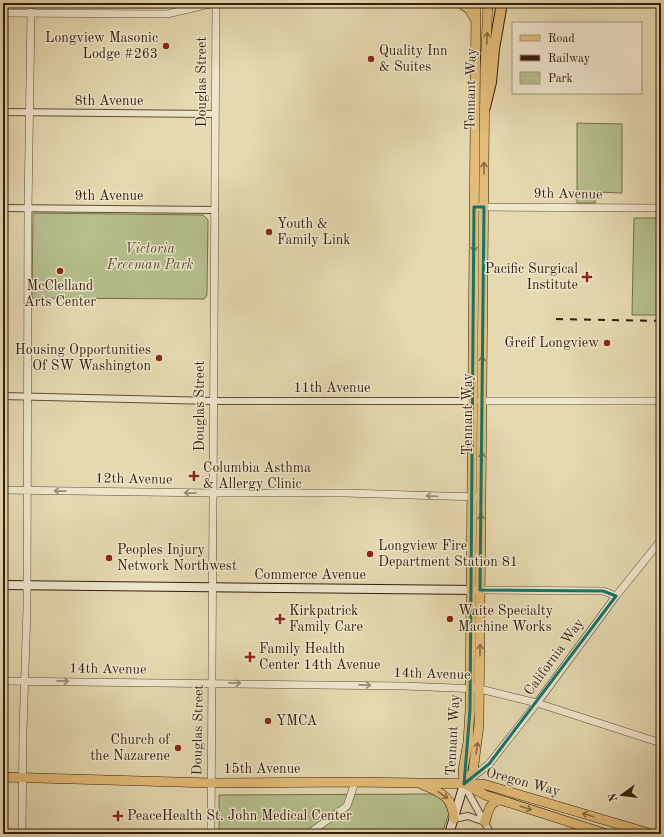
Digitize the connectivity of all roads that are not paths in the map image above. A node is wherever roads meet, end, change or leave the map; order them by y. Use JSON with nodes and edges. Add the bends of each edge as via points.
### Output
{"nodes":[{"id":1,"x":215,"y":3,"type":"edge"},
{"id":2,"x":460,"y":3,"type":"edge"},
{"id":3,"x":476,"y":3,"type":"edge"},
{"id":4,"x":488,"y":3,"type":"edge"},
{"id":5,"x":502,"y":3,"type":"edge"},
{"id":6,"x":31,"y":12,"type":"junction"},
{"id":7,"x":3,"y":13,"type":"edge"},
{"id":8,"x":475,"y":20,"type":"junction"},
{"id":9,"x":485,"y":107,"type":"junction"},
{"id":10,"x":3,"y":112,"type":"edge"},
{"id":11,"x":29,"y":113,"type":"junction"},
{"id":12,"x":215,"y":114,"type":"junction"},
{"id":13,"x":474,"y":207,"type":"junction"},
{"id":14,"x":484,"y":207,"type":"junction"},
{"id":15,"x":3,"y":208,"type":"edge"},
{"id":16,"x":661,"y":208,"type":"edge"},
{"id":17,"x":28,"y":209,"type":"junction"},
{"id":18,"x":215,"y":210,"type":"junction"},
{"id":19,"x":3,"y":396,"type":"edge"},
{"id":20,"x":27,"y":397,"type":"junction"},
{"id":21,"x":213,"y":401,"type":"junction"},
{"id":22,"x":472,"y":401,"type":"junction"},
{"id":23,"x":482,"y":401,"type":"junction"},
{"id":24,"x":661,"y":402,"type":"edge"},
{"id":25,"x":3,"y":490,"type":"edge"},
{"id":26,"x":28,"y":490,"type":"junction"},
{"id":27,"x":213,"y":493,"type":"junction"},
{"id":28,"x":471,"y":497,"type":"junction"},
{"id":29,"x":481,"y":497,"type":"junction"},
{"id":30,"x":661,"y":540,"type":"edge"},
{"id":31,"x":3,"y":585,"type":"edge"},
{"id":32,"x":27,"y":585,"type":"junction"},
{"id":33,"x":213,"y":587,"type":"junction"},
{"id":34,"x":470,"y":589,"type":"junction"},
{"id":35,"x":480,"y":590,"type":"junction"},
{"id":36,"x":616,"y":596,"type":"junction"},
{"id":37,"x":3,"y":681,"type":"edge"},
{"id":38,"x":24,"y":681,"type":"junction"},
{"id":39,"x":212,"y":683,"type":"junction"},
{"id":40,"x":470,"y":688,"type":"junction"},
{"id":41,"x":480,"y":689,"type":"junction"},
{"id":42,"x":537,"y":703,"type":"junction"},
{"id":43,"x":661,"y":743,"type":"edge"},
{"id":44,"x":3,"y":777,"type":"edge"},
{"id":45,"x":22,"y":777,"type":"junction"},
{"id":46,"x":355,"y":782,"type":"junction"},
{"id":47,"x":211,"y":783,"type":"junction"},
{"id":48,"x":418,"y":783,"type":"junction"},
{"id":49,"x":464,"y":784,"type":"junction"},
{"id":50,"x":501,"y":800,"type":"junction"},
{"id":51,"x":454,"y":819,"type":"junction"},
{"id":52,"x":485,"y":822,"type":"junction"},
{"id":53,"x":22,"y":834,"type":"edge"},
{"id":54,"x":210,"y":834,"type":"edge"},
{"id":55,"x":308,"y":834,"type":"edge"},
{"id":56,"x":450,"y":834,"type":"edge"},
{"id":57,"x":491,"y":834,"type":"edge"},
{"id":58,"x":607,"y":834,"type":"edge"},
{"id":59,"x":652,"y":834,"type":"edge"}],
"edges":[{"from":1,"to":6,"type":"street","via":[[167,14]]},
{"from":1,"to":12,"type":"street","name":"Douglas Street"},
{"from":2,"to":8,"type":"main road","via":[[468,9]]},
{"from":3,"to":8,"type":"main road","name":"Tennant Way"},
{"from":9,"to":4,"type":"main road","name":"Tennant Way","one_way":true},
{"from":5,"to":9,"type":"highway"},
{"from":6,"to":7,"type":"street"},
{"from":6,"to":11,"type":"street"},
{"from":8,"to":13,"type":"main road","name":"Tennant Way"},
{"from":14,"to":9,"type":"main road","name":"Tennant Way","one_way":true},
{"from":10,"to":11,"type":"street","name":"8th Avenue"},
{"from":11,"to":12,"type":"street","name":"8th Avenue"},
{"from":11,"to":17,"type":"street"},
{"from":12,"to":18,"type":"street","name":"Douglas Street"},
{"from":13,"to":14,"type":"street","name":"9th Avenue"},
{"from":13,"to":22,"type":"main road","name":"Tennant Way","one_way":true},
{"from":14,"to":16,"type":"street","name":"9th Avenue"},
{"from":23,"to":14,"type":"main road","name":"Tennant Way","one_way":true},
{"from":15,"to":17,"type":"street","name":"9th Avenue"},
{"from":17,"to":18,"type":"street","name":"9th Avenue"},
{"from":17,"to":20,"type":"street"},
{"from":18,"to":21,"type":"street","name":"Douglas Street"},
{"from":19,"to":20,"type":"street","name":"11th Avenue"},
{"from":20,"to":21,"type":"street","name":"11th Avenue"},
{"from":20,"to":26,"type":"street"},
{"from":21,"to":22,"type":"street","name":"11th Avenue"},
{"from":21,"to":27,"type":"street","name":"Douglas Street"},
{"from":22,"to":23,"type":"street","name":"11th Avenue"},
{"from":22,"to":28,"type":"main road","name":"Tennant Way"},
{"from":23,"to":24,"type":"street","name":"11th Avenue"},
{"from":29,"to":23,"type":"main road","name":"Tennant Way","one_way":true},
{"from":25,"to":26,"type":"street","name":"12th Avenue"},
{"from":27,"to":26,"type":"street","name":"12th Avenue","one_way":true},
{"from":26,"to":32,"type":"street"},
{"from":28,"to":27,"type":"street","name":"12th Avenue","one_way":true,"via":[[345,493]]},
{"from":27,"to":33,"type":"street","name":"Douglas Street"},
{"from":28,"to":29,"type":"street","name":"12th Avenue"},
{"from":28,"to":34,"type":"main road","name":"Tennant Way"},
{"from":35,"to":29,"type":"main road","name":"Tennant Way","one_way":true},
{"from":30,"to":36,"type":"street","name":"California Way"},
{"from":31,"to":32,"type":"main road","name":"Commerce Avenue"},
{"from":32,"to":33,"type":"main road","name":"Commerce Avenue"},
{"from":32,"to":38,"type":"street"},
{"from":33,"to":34,"type":"main road","name":"Commerce Avenue"},
{"from":33,"to":39,"type":"street","name":"Douglas Street"},
{"from":34,"to":35,"type":"main road","name":"Commerce Avenue"},
{"from":34,"to":40,"type":"main road","name":"Tennant Way"},
{"from":35,"to":36,"type":"street","name":"Commerce Avenue","via":[[602,591]]},
{"from":41,"to":35,"type":"main road","name":"Tennant Way","one_way":true},
{"from":36,"to":42,"type":"street","name":"California Way"},
{"from":37,"to":38,"type":"street","name":"14th Avenue"},
{"from":38,"to":39,"type":"street","name":"14th Avenue","one_way":true},
{"from":38,"to":45,"type":"street"},
{"from":39,"to":40,"type":"street","name":"14th Avenue","one_way":true},
{"from":39,"to":47,"type":"street","name":"Douglas Street"},
{"from":40,"to":41,"type":"street","name":"14th Avenue"},
{"from":40,"to":49,"type":"main road","name":"Tennant Way"},
{"from":41,"to":42,"type":"street","name":"14th Avenue"},
{"from":49,"to":41,"type":"main road","name":"Tennant Way","one_way":true,"via":[[472,772],[477,745]]},
{"from":42,"to":43,"type":"street","name":"14th Avenue"},
{"from":42,"to":49,"type":"street","name":"California Way","via":[[489,764]]},
{"from":44,"to":45,"type":"main road","name":"15th Avenue"},
{"from":45,"to":47,"type":"main road","name":"15th Avenue"},
{"from":45,"to":53,"type":"street"},
{"from":46,"to":47,"type":"main road","name":"15th Avenue"},
{"from":46,"to":48,"type":"main road","name":"15th Avenue"},
{"from":46,"to":55,"type":"street","via":[[347,806]]},
{"from":47,"to":54,"type":"street","name":"Douglas Street"},
{"from":48,"to":49,"type":"main road","name":"15th Avenue"},
{"from":48,"to":51,"type":"main road","one_way":true,"via":[[446,796],[452,805]]},
{"from":49,"to":50,"type":"main road","name":"Oregon Way"},
{"from":49,"to":51,"type":"main road"},
{"from":49,"to":52,"type":"street"},
{"from":59,"to":49,"type":"main road","name":"Oregon Way","one_way":true,"via":[[484,784]]},
{"from":50,"to":52,"type":"main road","via":[[491,806]]},
{"from":50,"to":58,"type":"main road","name":"Oregon Way","one_way":true},
{"from":51,"to":52,"type":"street","via":[[468,816]]},
{"from":51,"to":56,"type":"main road"},
{"from":52,"to":57,"type":"street"}]}
